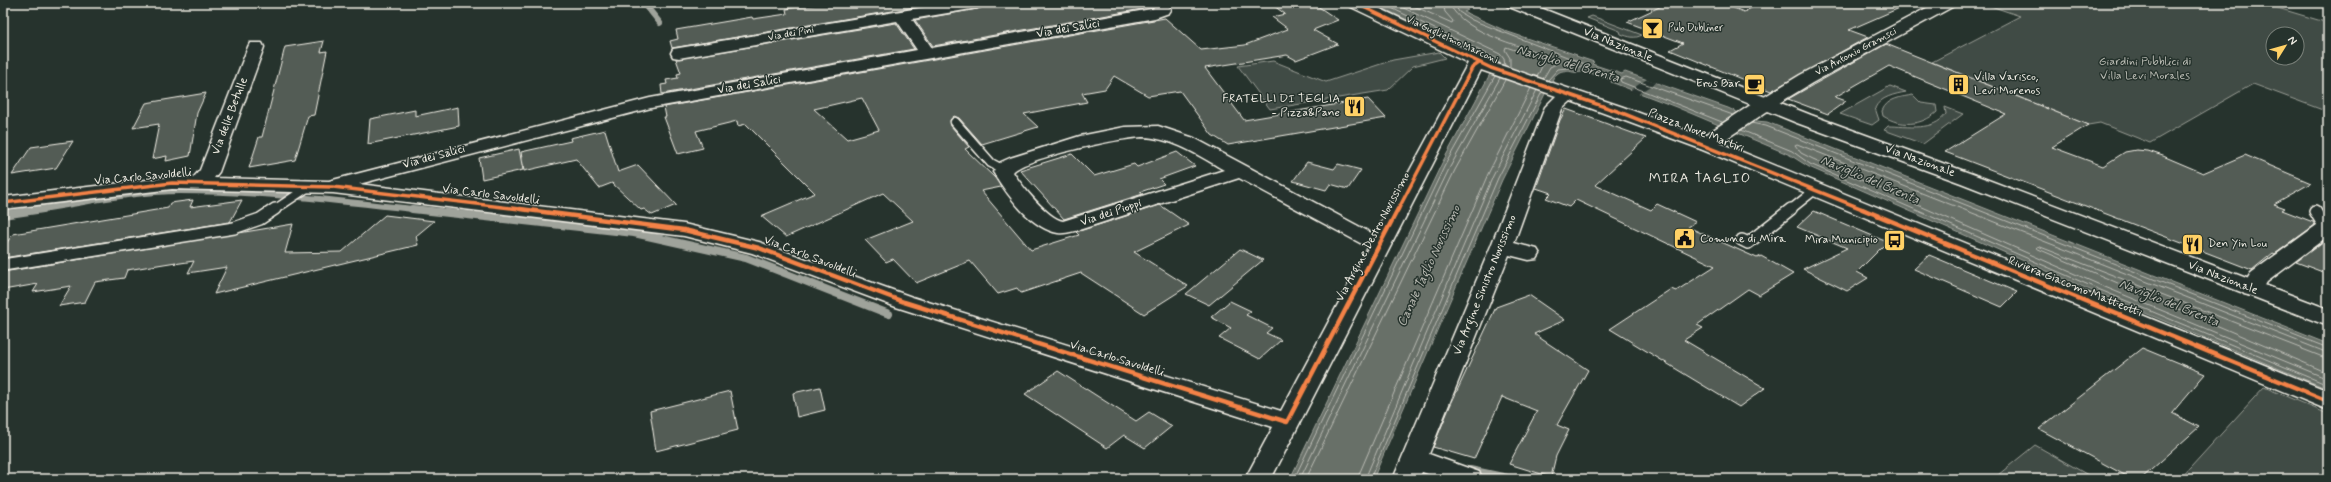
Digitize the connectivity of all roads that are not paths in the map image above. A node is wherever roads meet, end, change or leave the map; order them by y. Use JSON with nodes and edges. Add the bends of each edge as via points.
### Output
{"nodes":[{"id":1,"x":977,"y":3,"type":"edge"},
{"id":2,"x":1158,"y":3,"type":"edge"},
{"id":3,"x":1355,"y":3,"type":"edge"},
{"id":4,"x":1513,"y":3,"type":"edge"},
{"id":5,"x":1948,"y":3,"type":"edge"},
{"id":6,"x":902,"y":16,"type":"junction"},
{"id":7,"x":256,"y":47,"type":"dead end"},
{"id":8,"x":679,"y":53,"type":"dead end"},
{"id":9,"x":928,"y":54,"type":"junction"},
{"id":10,"x":1485,"y":65,"type":"junction"},
{"id":11,"x":1559,"y":90,"type":"junction"},
{"id":12,"x":1765,"y":104,"type":"junction"},
{"id":13,"x":955,"y":122,"type":"dead end"},
{"id":14,"x":1704,"y":144,"type":"junction"},
{"id":15,"x":1004,"y":170,"type":"junction"},
{"id":16,"x":1240,"y":171,"type":"junction"},
{"id":17,"x":200,"y":182,"type":"junction"},
{"id":18,"x":333,"y":187,"type":"junction"},
{"id":19,"x":307,"y":188,"type":"junction"},
{"id":20,"x":1815,"y":190,"type":"junction"},
{"id":21,"x":3,"y":203,"type":"edge"},
{"id":22,"x":2324,"y":220,"type":"edge"},
{"id":23,"x":1742,"y":240,"type":"dead end"},
{"id":24,"x":1381,"y":244,"type":"junction"},
{"id":25,"x":1502,"y":246,"type":"junction"},
{"id":26,"x":1529,"y":254,"type":"dead end"},
{"id":27,"x":3,"y":265,"type":"edge"},
{"id":28,"x":2252,"y":289,"type":"junction"},
{"id":29,"x":2328,"y":318,"type":"edge"},
{"id":30,"x":2328,"y":402,"type":"edge"},
{"id":31,"x":1287,"y":422,"type":"junction"},
{"id":32,"x":1410,"y":469,"type":"edge"},
{"id":33,"x":1258,"y":479,"type":"edge"},
{"id":34,"x":1470,"y":479,"type":"edge"}],
"edges":[{"from":1,"to":6,"type":"street","name":"Via dei Pini"},
{"from":2,"to":9,"type":"street","name":"Via dei Salici","via":[[1163,10],[1155,13]]},
{"from":3,"to":10,"type":"street","name":"Via Guglielmo Marconi"},
{"from":4,"to":12,"type":"main road","name":"Via Nazionale"},
{"from":5,"to":12,"type":"street","name":"Via Antonio Gramsci","via":[[1806,79]]},
{"from":6,"to":8,"type":"street","name":"Via dei Pini"},
{"from":6,"to":9,"type":"street"},
{"from":7,"to":17,"type":"street","name":"Via delle Betulle","via":[[208,172]]},
{"from":9,"to":18,"type":"street","name":"Via dei Salici","via":[[650,103],[346,180]]},
{"from":10,"to":11,"type":"street","name":"Via Guglielmo Marconi"},
{"from":10,"to":24,"type":"street","name":"Via Argine Destro Novissimo","via":[[1472,68]]},
{"from":11,"to":14,"type":"street","name":"Piazza Nove Martiri"},
{"from":11,"to":25,"type":"street","name":"Via Argine Sinistro Novissimo"},
{"from":12,"to":14,"type":"main road","name":"Piazza Nove Martiri"},
{"from":12,"to":28,"type":"main road","name":"Via Nazionale","via":[[1968,178]]},
{"from":13,"to":15,"type":"lane","name":"Via dei Pioppi","via":[[991,163]]},
{"from":14,"to":20,"type":"main road","name":"Piazza Nove Martiri"},
{"from":15,"to":16,"type":"street","via":[[1017,162],[1097,138],[1145,131],[1159,132],[1187,142]]},
{"from":15,"to":16,"type":"street","name":"Via dei Pioppi","via":[[1006,177],[1043,218],[1063,227]]},
{"from":16,"to":24,"type":"street"},
{"from":17,"to":19,"type":"street","name":"Via Carlo Savoldelli"},
{"from":17,"to":21,"type":"street","name":"Via Carlo Savoldelli","via":[[114,188]]},
{"from":18,"to":19,"type":"street","name":"Via Carlo Savoldelli"},
{"from":18,"to":31,"type":"street","name":"Via Carlo Savoldelli","via":[[637,223],[739,242],[904,302]]},
{"from":19,"to":27,"type":"lane","via":[[260,219],[234,228]]},
{"from":20,"to":23,"type":"lane","via":[[1748,243]]},
{"from":20,"to":30,"type":"main road","name":"Riviera Giacomo Matteotti"},
{"from":22,"to":28,"type":"street","via":[[2259,278]]},
{"from":24,"to":31,"type":"street","name":"Via Argine Destro Novissimo"},
{"from":25,"to":26,"type":"street"},
{"from":25,"to":32,"type":"street","name":"Via Argine Sinistro Novissimo"},
{"from":28,"to":29,"type":"main road","name":"Via Nazionale"},
{"from":31,"to":33,"type":"street","name":"Via Argine Destro Novissimo"},
{"from":32,"to":34,"type":"street"}]}
